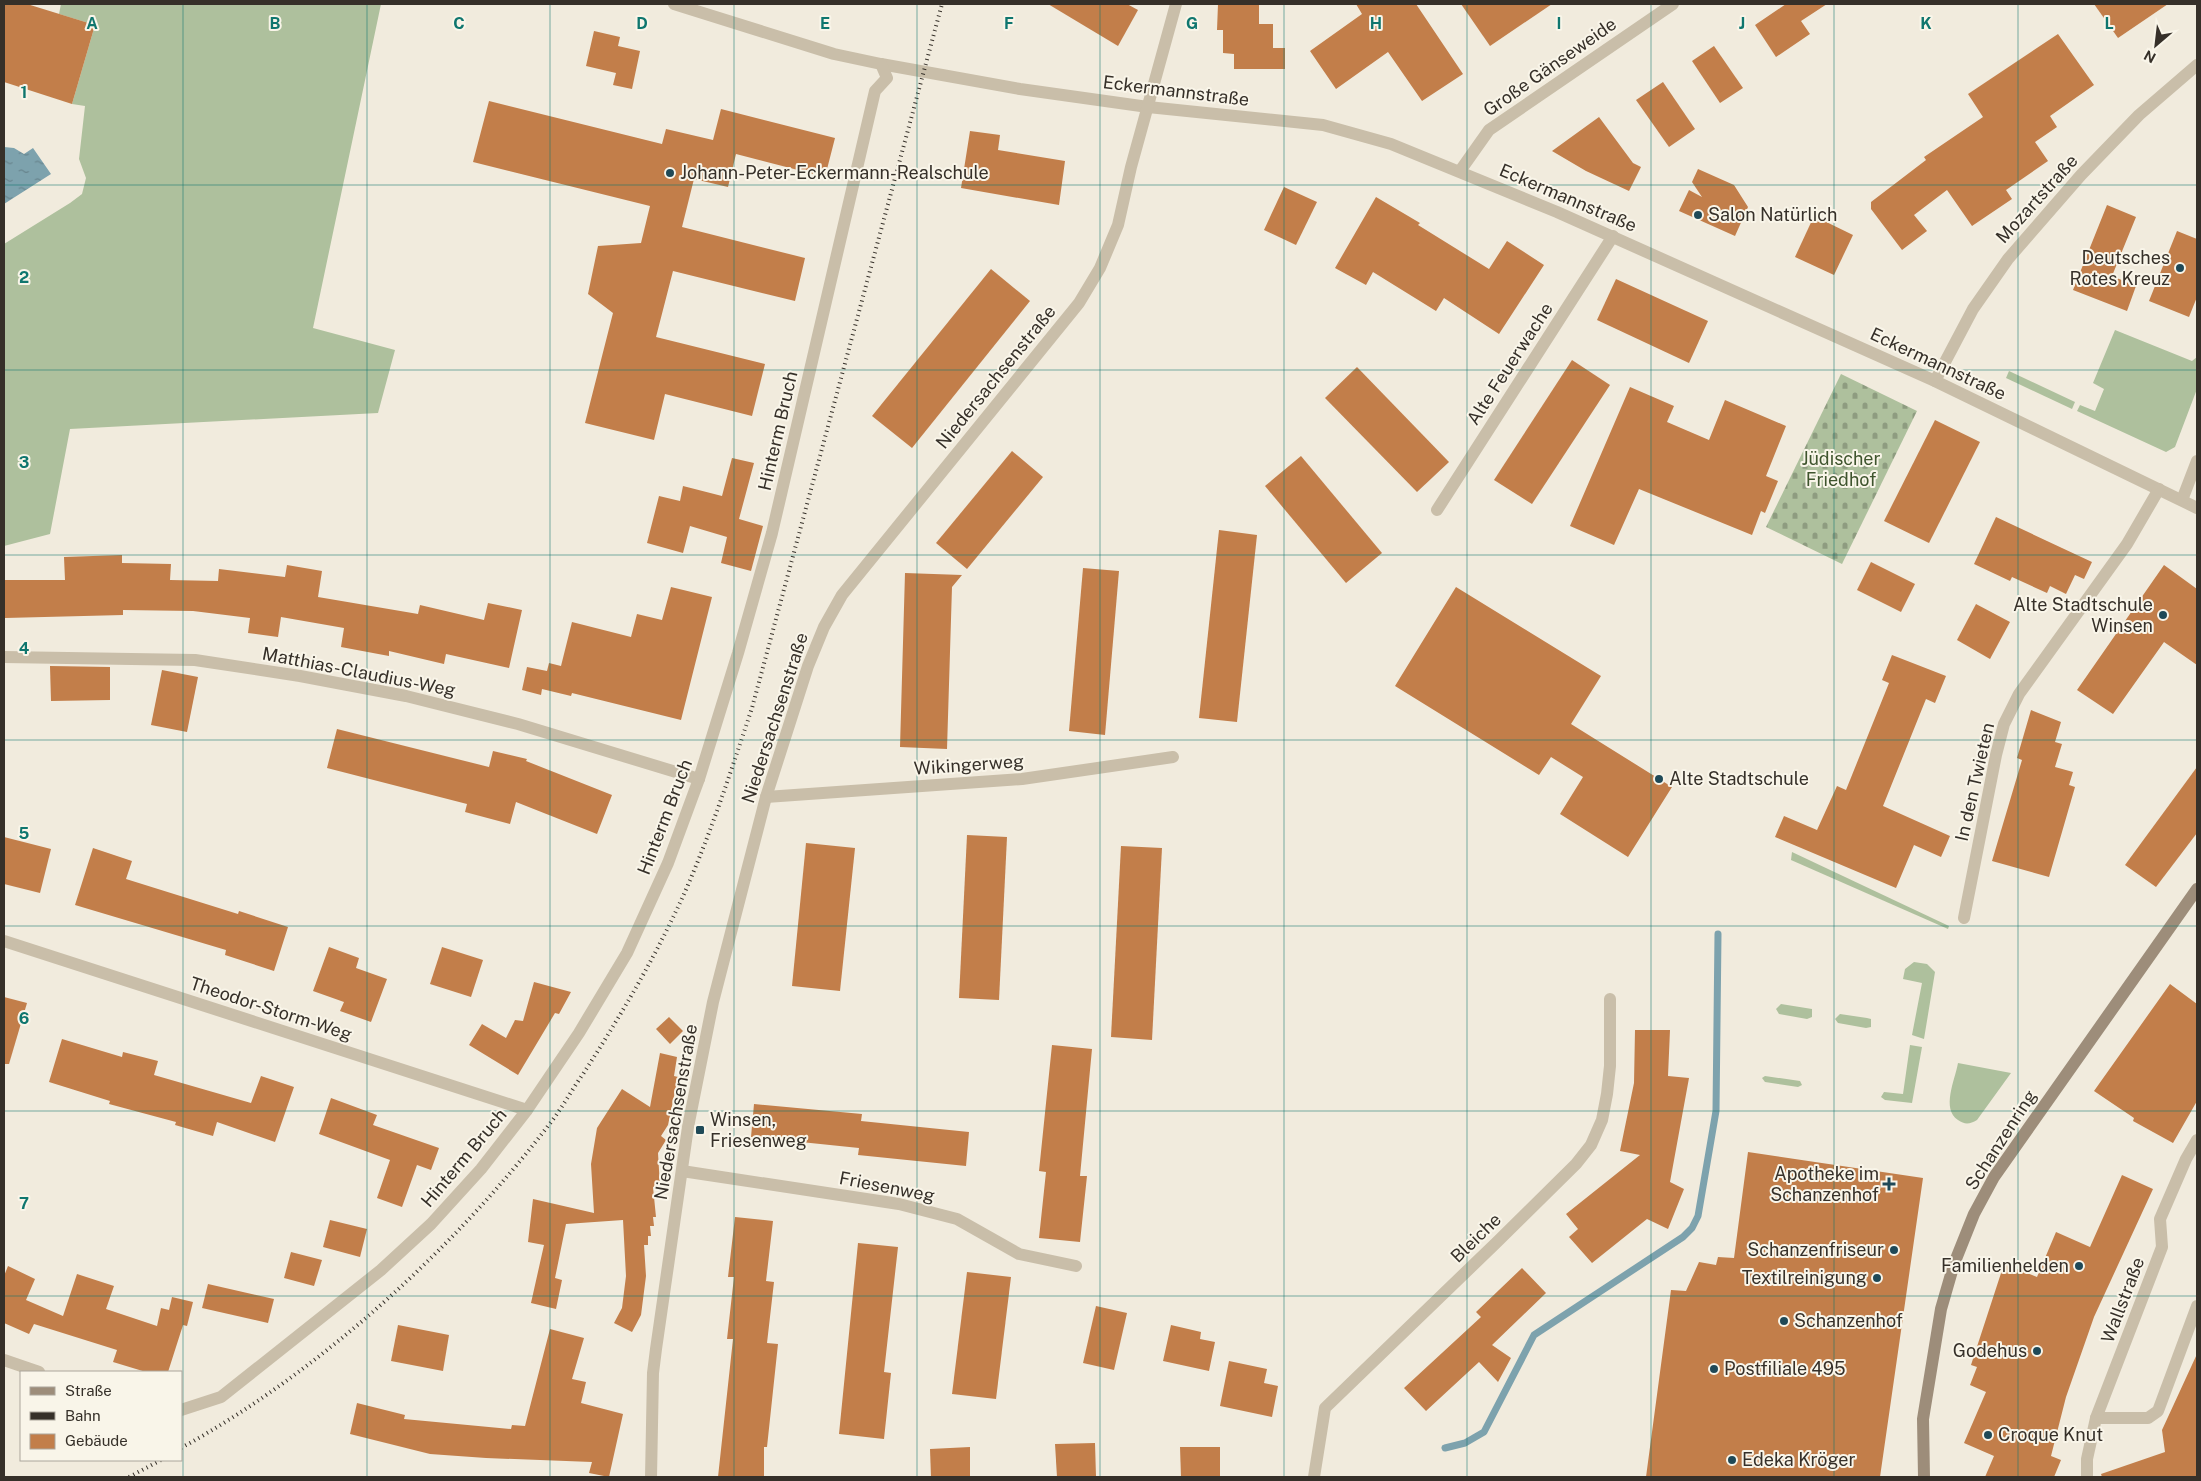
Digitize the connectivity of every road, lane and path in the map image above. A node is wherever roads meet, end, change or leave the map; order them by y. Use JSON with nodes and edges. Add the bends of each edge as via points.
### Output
{"nodes":[{"id":1,"x":674,"y":4,"type":"edge"},
{"id":2,"x":1176,"y":4,"type":"edge"},
{"id":3,"x":1673,"y":4,"type":"edge"},
{"id":4,"x":713,"y":10,"type":"edge"},
{"id":5,"x":881,"y":64,"type":"junction"},
{"id":6,"x":2197,"y":66,"type":"edge"},
{"id":7,"x":1148,"y":107,"type":"junction"},
{"id":8,"x":1460,"y":171,"type":"junction"},
{"id":9,"x":1613,"y":236,"type":"junction"},
{"id":10,"x":1935,"y":381,"type":"junction"},
{"id":11,"x":2197,"y":461,"type":"edge"},
{"id":12,"x":2159,"y":489,"type":"junction"},
{"id":13,"x":2182,"y":500,"type":"junction"},
{"id":14,"x":2197,"y":508,"type":"edge"},
{"id":15,"x":1437,"y":510,"type":"dead end"},
{"id":16,"x":4,"y":658,"type":"edge"},
{"id":17,"x":1173,"y":757,"type":"dead end"},
{"id":18,"x":699,"y":779,"type":"junction"},
{"id":19,"x":766,"y":797,"type":"junction"},
{"id":20,"x":2197,"y":889,"type":"edge"},
{"id":21,"x":1964,"y":918,"type":"dead end"},
{"id":22,"x":4,"y":941,"type":"edge"},
{"id":23,"x":1610,"y":999,"type":"dead end"},
{"id":24,"x":526,"y":1110,"type":"junction"},
{"id":25,"x":2197,"y":1140,"type":"edge"},
{"id":26,"x":682,"y":1170,"type":"junction"},
{"id":27,"x":1076,"y":1266,"type":"dead end"},
{"id":28,"x":2197,"y":1306,"type":"edge"},
{"id":29,"x":4,"y":1360,"type":"edge"},
{"id":30,"x":36,"y":1371,"type":"edge"},
{"id":31,"x":182,"y":1410,"type":"edge"},
{"id":32,"x":2096,"y":1418,"type":"junction"},
{"id":33,"x":651,"y":1477,"type":"edge"},
{"id":34,"x":1314,"y":1477,"type":"edge"},
{"id":35,"x":1924,"y":1477,"type":"edge"},
{"id":36,"x":2087,"y":1477,"type":"edge"}],
"edges":[{"from":1,"to":4,"type":"street","name":"Eckermannstraße"},
{"from":2,"to":7,"type":"street","name":"Niedersachsenstraße"},
{"from":3,"to":8,"type":"street","name":"Große Gänseweide","via":[[1489,130]]},
{"from":4,"to":5,"type":"street","name":"Eckermannstraße","via":[[834,54]]},
{"from":5,"to":7,"type":"street","name":"Eckermannstraße","via":[[1020,89]]},
{"from":5,"to":18,"type":"street","name":"Hinterm Bruch","via":[[887,78],[875,91],[772,533]]},
{"from":6,"to":10,"type":"street","name":"Mozartstraße","via":[[2139,115],[2081,175],[2008,259],[1973,309]]},
{"from":7,"to":8,"type":"street","name":"Eckermannstraße","via":[[1323,125],[1391,144]]},
{"from":7,"to":19,"type":"street","name":"Niedersachsenstraße","via":[[1118,225],[1100,268],[1079,303],[842,595],[808,666]]},
{"from":8,"to":9,"type":"street","name":"Eckermannstraße"},
{"from":9,"to":10,"type":"street","name":"Eckermannstraße"},
{"from":9,"to":15,"type":"street","name":"Alte Feuerwache"},
{"from":10,"to":12,"type":"street","name":"Eckermannstraße"},
{"from":11,"to":13,"type":"street"},
{"from":12,"to":13,"type":"street","name":"Eckermannstraße"},
{"from":12,"to":21,"type":"street","name":"In den Twieten","via":[[2127,544],[2019,694],[2004,724]]},
{"from":13,"to":14,"type":"street","name":"Eckermannstraße"},
{"from":16,"to":18,"type":"street","name":"Matthias-Claudius-Weg","via":[[195,660],[300,676],[406,696],[518,724]]},
{"from":17,"to":19,"type":"street","name":"Wikingerweg","via":[[1022,779]]},
{"from":18,"to":24,"type":"street","name":"Hinterm Bruch","via":[[668,863],[627,953],[579,1033]]},
{"from":19,"to":26,"type":"street","name":"Niedersachsenstraße","via":[[718,982]]},
{"from":20,"to":35,"type":"main road","name":"Schanzenring","via":[[1994,1177],[1974,1214],[1954,1264],[1939,1317],[1923,1419]]},
{"from":22,"to":24,"type":"street","name":"Theodor-Storm-Weg"},
{"from":23,"to":34,"type":"street","name":"Bleiche","via":[[1607,1094],[1602,1120],[1591,1145],[1576,1164],[1325,1408]]},
{"from":24,"to":31,"type":"street","name":"Hinterm Bruch","via":[[437,1217],[381,1270],[221,1397]]},
{"from":25,"to":32,"type":"street","name":"Wallstraße","via":[[2160,1220],[2162,1247]]},
{"from":26,"to":27,"type":"street","name":"Friesenweg","via":[[899,1204],[957,1219],[1019,1254]]},
{"from":26,"to":33,"type":"street","name":"Niedersachsenstraße","via":[[653,1373]]},
{"from":28,"to":32,"type":"street","via":[[2158,1411],[2148,1418]]},
{"from":29,"to":30,"type":"street"},
{"from":32,"to":36,"type":"street","name":"Wallstraße","via":[[2087,1459]]}]}
